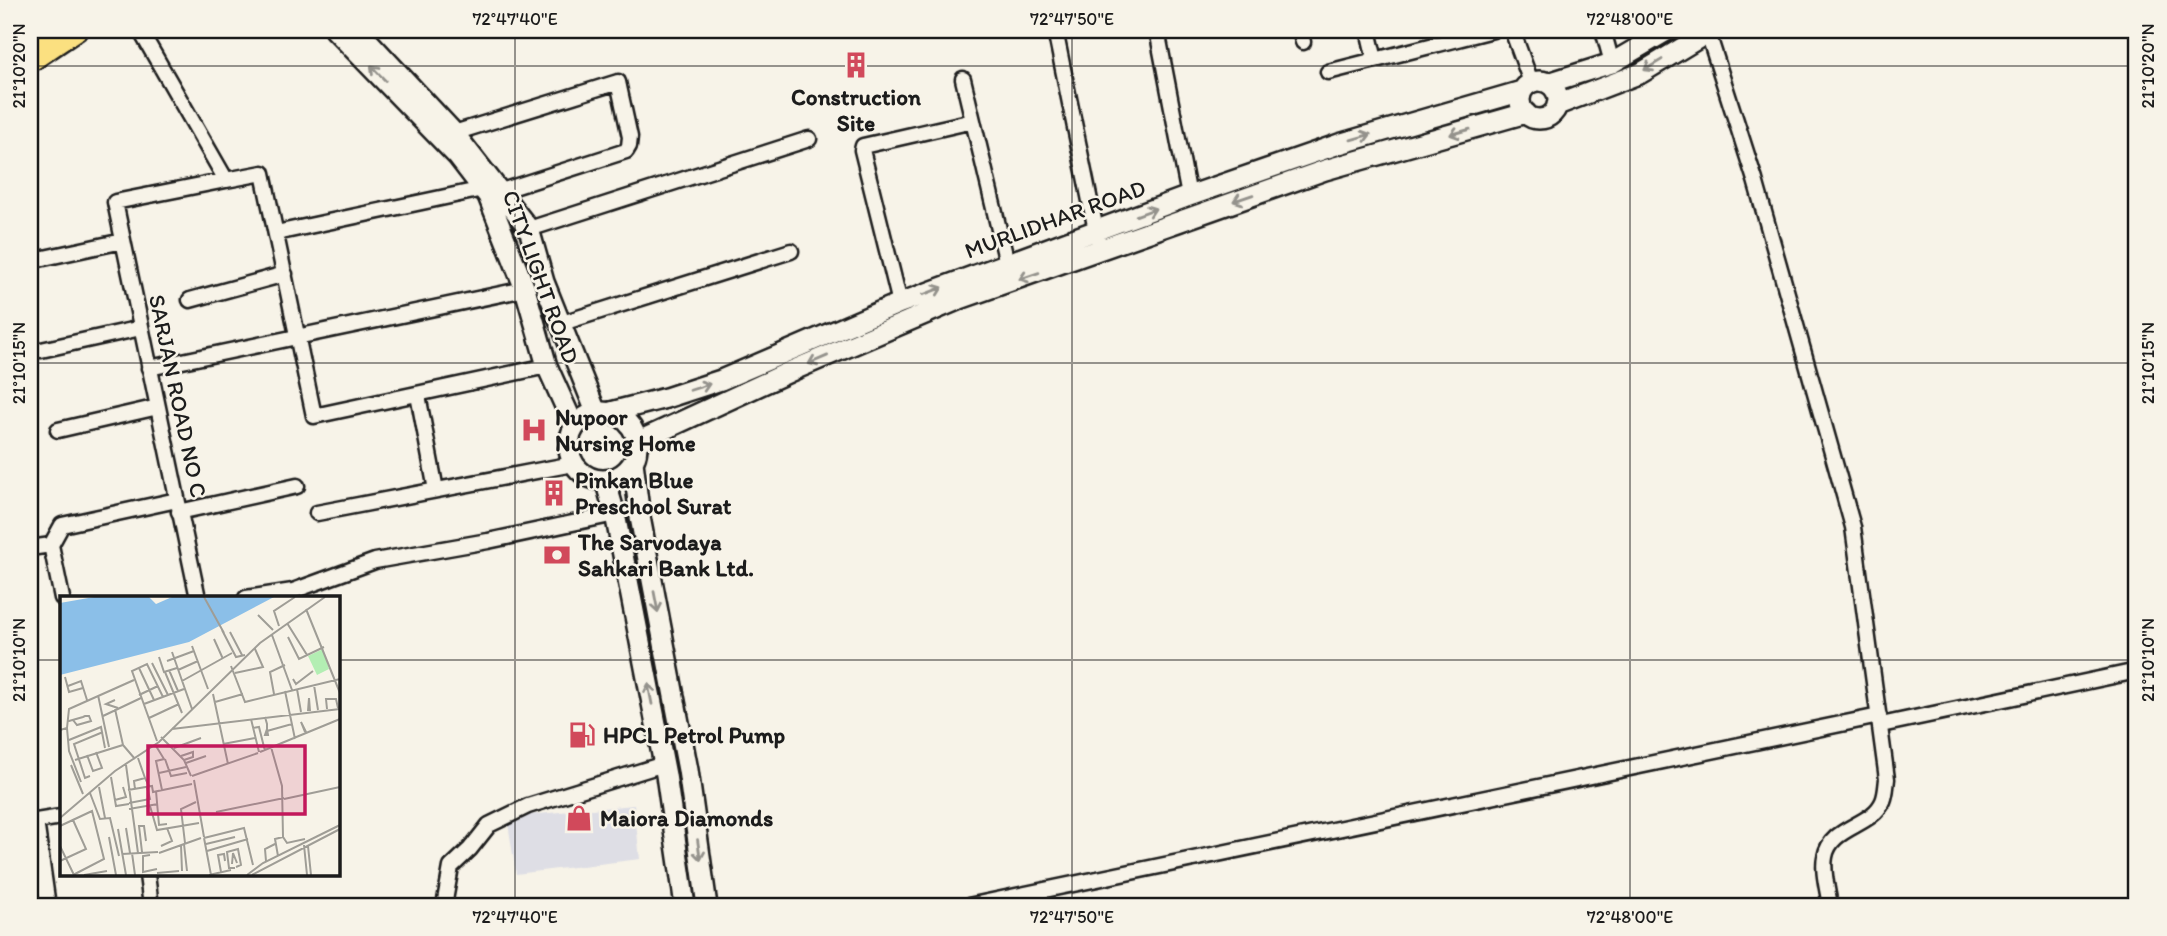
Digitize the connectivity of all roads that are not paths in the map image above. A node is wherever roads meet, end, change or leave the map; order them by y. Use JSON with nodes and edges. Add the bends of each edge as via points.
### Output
{"nodes":[{"id":1,"x":41,"y":30,"type":"edge"},
{"id":2,"x":76,"y":30,"type":"edge"},
{"id":3,"x":140,"y":30,"type":"edge"},
{"id":4,"x":335,"y":30,"type":"edge"},
{"id":5,"x":358,"y":30,"type":"edge"},
{"id":6,"x":1055,"y":30,"type":"edge"},
{"id":7,"x":1157,"y":30,"type":"edge"},
{"id":8,"x":1368,"y":30,"type":"edge"},
{"id":9,"x":1493,"y":30,"type":"edge"},
{"id":10,"x":1513,"y":30,"type":"edge"},
{"id":11,"x":1603,"y":30,"type":"edge"},
{"id":12,"x":1668,"y":30,"type":"edge"},
{"id":13,"x":1709,"y":30,"type":"edge"},
{"id":14,"x":1438,"y":36,"type":"edge"},
{"id":15,"x":30,"y":38,"type":"edge"},
{"id":16,"x":1375,"y":60,"type":"junction"},
{"id":17,"x":30,"y":61,"type":"edge"},
{"id":18,"x":1612,"y":63,"type":"junction"},
{"id":19,"x":1328,"y":72,"type":"dead end"},
{"id":20,"x":963,"y":79,"type":"dead end"},
{"id":21,"x":1534,"y":86,"type":"junction"},
{"id":22,"x":1557,"y":105,"type":"junction"},
{"id":23,"x":1526,"y":113,"type":"junction"},
{"id":24,"x":973,"y":121,"type":"junction"},
{"id":25,"x":454,"y":133,"type":"junction"},
{"id":26,"x":809,"y":139,"type":"dead end"},
{"id":27,"x":226,"y":180,"type":"junction"},
{"id":28,"x":490,"y":192,"type":"junction"},
{"id":29,"x":1189,"y":196,"type":"junction"},
{"id":30,"x":529,"y":229,"type":"junction"},
{"id":31,"x":1096,"y":230,"type":"junction"},
{"id":32,"x":276,"y":233,"type":"junction"},
{"id":33,"x":123,"y":241,"type":"junction"},
{"id":34,"x":791,"y":251,"type":"dead end"},
{"id":35,"x":1100,"y":251,"type":"junction"},
{"id":36,"x":30,"y":261,"type":"edge"},
{"id":37,"x":1007,"y":263,"type":"junction"},
{"id":38,"x":285,"y":274,"type":"junction"},
{"id":39,"x":525,"y":289,"type":"junction"},
{"id":40,"x":190,"y":300,"type":"dead end"},
{"id":41,"x":900,"y":303,"type":"junction"},
{"id":42,"x":559,"y":324,"type":"junction"},
{"id":43,"x":141,"y":328,"type":"junction"},
{"id":44,"x":299,"y":336,"type":"junction"},
{"id":45,"x":41,"y":350,"type":"dead end"},
{"id":46,"x":547,"y":366,"type":"junction"},
{"id":47,"x":149,"y":368,"type":"junction"},
{"id":48,"x":418,"y":395,"type":"junction"},
{"id":49,"x":158,"y":407,"type":"junction"},
{"id":50,"x":603,"y":412,"type":"junction"},
{"id":51,"x":574,"y":426,"type":"junction"},
{"id":52,"x":58,"y":430,"type":"dead end"},
{"id":53,"x":637,"y":442,"type":"junction"},
{"id":54,"x":633,"y":462,"type":"junction"},
{"id":55,"x":573,"y":464,"type":"junction"},
{"id":56,"x":605,"y":480,"type":"junction"},
{"id":57,"x":297,"y":486,"type":"dead end"},
{"id":58,"x":436,"y":490,"type":"junction"},
{"id":59,"x":178,"y":506,"type":"junction"},
{"id":60,"x":317,"y":513,"type":"dead end"},
{"id":61,"x":615,"y":514,"type":"junction"},
{"id":62,"x":51,"y":545,"type":"junction"},
{"id":63,"x":30,"y":548,"type":"edge"},
{"id":64,"x":62,"y":596,"type":"edge"},
{"id":65,"x":198,"y":596,"type":"edge"},
{"id":66,"x":259,"y":596,"type":"edge"},
{"id":67,"x":2137,"y":671,"type":"edge"},
{"id":68,"x":1880,"y":720,"type":"junction"},
{"id":69,"x":664,"y":764,"type":"junction"},
{"id":70,"x":60,"y":817,"type":"edge"},
{"id":71,"x":33,"y":822,"type":"edge"},
{"id":72,"x":147,"y":876,"type":"edge"},
{"id":73,"x":151,"y":905,"type":"edge"},
{"id":74,"x":48,"y":906,"type":"edge"},
{"id":75,"x":444,"y":906,"type":"edge"},
{"id":76,"x":685,"y":906,"type":"edge"},
{"id":77,"x":707,"y":906,"type":"edge"},
{"id":78,"x":968,"y":906,"type":"edge"},
{"id":79,"x":1830,"y":906,"type":"edge"}],
"edges":[{"from":1,"to":15,"type":"main road"},
{"from":2,"to":17,"type":"main road"},
{"from":3,"to":27,"type":"street"},
{"from":28,"to":4,"type":"street","name":"CITY LIGHT ROAD","one_way":true},
{"from":5,"to":25,"type":"street"},
{"from":6,"to":31,"type":"street"},
{"from":7,"to":29,"type":"street"},
{"from":8,"to":16,"type":"street"},
{"from":9,"to":14,"type":"street"},
{"from":10,"to":21,"type":"street"},
{"from":11,"to":18,"type":"street"},
{"from":12,"to":18,"type":"street","name":"MURLIDHAR ROAD"},
{"from":13,"to":22,"type":"street","one_way":true,"via":[[1641,73]]},
{"from":13,"to":68,"type":"street","via":[[1853,527]]},
{"from":14,"to":16,"type":"street"},
{"from":16,"to":19,"type":"street"},
{"from":18,"to":21,"type":"street","name":"MURLIDHAR ROAD"},
{"from":20,"to":24,"type":"street"},
{"from":21,"to":22,"type":"street","via":[[1556,92]]},
{"from":21,"to":23,"type":"street","via":[[1520,103]]},
{"from":29,"to":21,"type":"street","name":"MURLIDHAR ROAD","one_way":true,"via":[[1339,144]]},
{"from":22,"to":23,"type":"street","via":[[1544,118]]},
{"from":23,"to":35,"type":"street","name":"MURLIDHAR ROAD","one_way":true,"via":[[1325,170]]},
{"from":24,"to":37,"type":"street"},
{"from":24,"to":41,"type":"street","via":[[863,146]]},
{"from":25,"to":28,"type":"street"},
{"from":25,"to":28,"type":"street","via":[[618,82],[630,137],[626,150]]},
{"from":26,"to":30,"type":"street"},
{"from":27,"to":32,"type":"street","via":[[263,173]]},
{"from":27,"to":33,"type":"street","name":"SARJAN ROAD NO C","via":[[115,202]]},
{"from":28,"to":30,"type":"street"},
{"from":28,"to":32,"type":"street"},
{"from":28,"to":39,"type":"street","name":"CITY LIGHT ROAD"},
{"from":31,"to":29,"type":"street","name":"MURLIDHAR ROAD","one_way":true},
{"from":30,"to":42,"type":"street"},
{"from":31,"to":35,"type":"street"},
{"from":31,"to":37,"type":"street","name":"MURLIDHAR ROAD"},
{"from":32,"to":38,"type":"street"},
{"from":33,"to":36,"type":"street"},
{"from":33,"to":43,"type":"street","name":"SARJAN ROAD NO C"},
{"from":34,"to":42,"type":"street"},
{"from":35,"to":53,"type":"street","name":"MURLIDHAR ROAD","one_way":true,"via":[[960,299]]},
{"from":41,"to":37,"type":"street","name":"MURLIDHAR ROAD","one_way":true},
{"from":38,"to":40,"type":"street"},
{"from":38,"to":44,"type":"street"},
{"from":39,"to":44,"type":"street"},
{"from":39,"to":46,"type":"street","name":"CITY LIGHT ROAD"},
{"from":50,"to":41,"type":"street","name":"MURLIDHAR ROAD","one_way":true,"via":[[720,380]]},
{"from":42,"to":50,"type":"street"},
{"from":43,"to":45,"type":"street"},
{"from":43,"to":47,"type":"street","name":"SARJAN ROAD NO C"},
{"from":44,"to":47,"type":"street"},
{"from":44,"to":48,"type":"street","via":[[314,416]]},
{"from":46,"to":48,"type":"street"},
{"from":46,"to":51,"type":"street","name":"CITY LIGHT ROAD"},
{"from":47,"to":49,"type":"street","name":"SARJAN ROAD NO C"},
{"from":48,"to":58,"type":"street"},
{"from":49,"to":52,"type":"street"},
{"from":49,"to":59,"type":"street","name":"SARJAN ROAD NO C"},
{"from":50,"to":51,"type":"street","via":[[588,415]]},
{"from":50,"to":53,"type":"street","via":[[629,423]]},
{"from":51,"to":55,"type":"street","name":"CITY LIGHT ROAD","via":[[568,444]]},
{"from":53,"to":54,"type":"street"},
{"from":54,"to":56,"type":"street","via":[[622,475]]},
{"from":54,"to":77,"type":"street","one_way":true,"via":[[688,770]]},
{"from":55,"to":56,"type":"street","via":[[586,477]]},
{"from":55,"to":58,"type":"street"},
{"from":56,"to":61,"type":"street"},
{"from":57,"to":59,"type":"street"},
{"from":58,"to":60,"type":"street"},
{"from":59,"to":62,"type":"street","via":[[62,525]]},
{"from":59,"to":65,"type":"street","name":"SARJAN ROAD NO C"},
{"from":61,"to":66,"type":"street","via":[[375,561],[293,591]]},
{"from":69,"to":61,"type":"street","one_way":true},
{"from":62,"to":63,"type":"street"},
{"from":62,"to":64,"type":"street"},
{"from":67,"to":68,"type":"street"},
{"from":68,"to":78,"type":"street"},
{"from":68,"to":79,"type":"street","via":[[1887,779],[1883,802],[1829,845],[1824,861]]},
{"from":69,"to":75,"type":"street","via":[[528,806],[489,825],[451,867]]},
{"from":69,"to":76,"type":"street"},
{"from":70,"to":71,"type":"street"},
{"from":71,"to":74,"type":"street"},
{"from":72,"to":73,"type":"street"}]}
